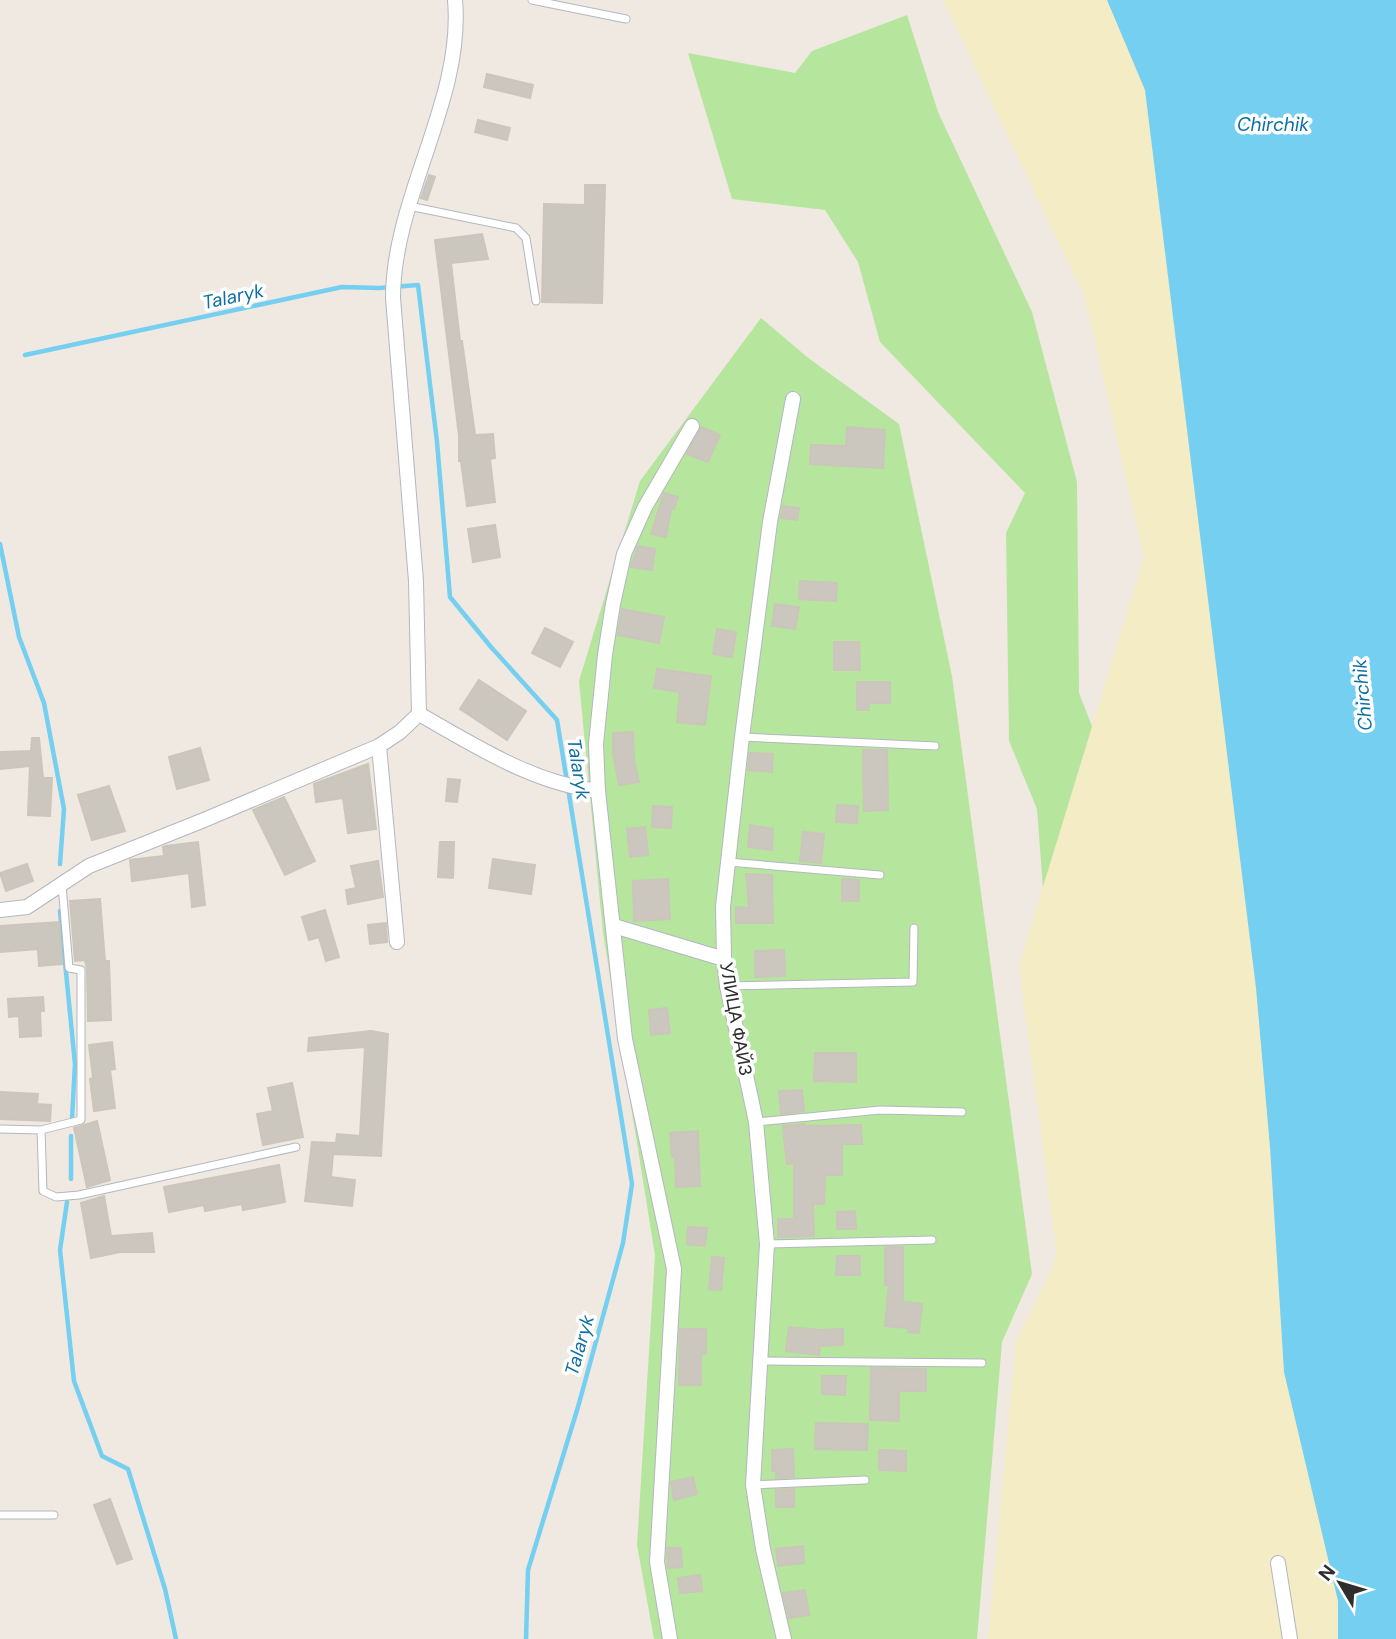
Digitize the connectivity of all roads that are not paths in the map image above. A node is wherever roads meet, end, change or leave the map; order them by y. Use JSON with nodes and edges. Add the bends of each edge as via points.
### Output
{"nodes":[{"id":1,"x":455,"y":0,"type":"edge"},
{"id":2,"x":532,"y":0,"type":"edge"},
{"id":3,"x":626,"y":19,"type":"dead end"},
{"id":4,"x":408,"y":206,"type":"junction"},
{"id":5,"x":536,"y":301,"type":"dead end"},
{"id":6,"x":793,"y":398,"type":"dead end"},
{"id":7,"x":692,"y":426,"type":"dead end"},
{"id":8,"x":419,"y":713,"type":"junction"},
{"id":9,"x":741,"y":737,"type":"junction"},
{"id":10,"x":935,"y":746,"type":"dead end"},
{"id":11,"x":379,"y":747,"type":"junction"},
{"id":12,"x":598,"y":791,"type":"junction"},
{"id":13,"x":728,"y":862,"type":"junction"},
{"id":14,"x":880,"y":875,"type":"dead end"},
{"id":15,"x":62,"y":885,"type":"junction"},
{"id":16,"x":0,"y":910,"type":"edge"},
{"id":17,"x":614,"y":926,"type":"junction"},
{"id":18,"x":914,"y":928,"type":"dead end"},
{"id":19,"x":397,"y":942,"type":"dead end"},
{"id":20,"x":724,"y":958,"type":"junction"},
{"id":21,"x":727,"y":986,"type":"junction"},
{"id":22,"x":962,"y":1112,"type":"dead end"},
{"id":23,"x":756,"y":1122,"type":"junction"},
{"id":24,"x":0,"y":1129,"type":"edge"},
{"id":25,"x":41,"y":1130,"type":"junction"},
{"id":26,"x":296,"y":1147,"type":"dead end"},
{"id":27,"x":932,"y":1240,"type":"dead end"},
{"id":28,"x":767,"y":1244,"type":"junction"},
{"id":29,"x":759,"y":1361,"type":"junction"},
{"id":30,"x":982,"y":1363,"type":"dead end"},
{"id":31,"x":865,"y":1480,"type":"dead end"},
{"id":32,"x":753,"y":1485,"type":"junction"},
{"id":33,"x":0,"y":1515,"type":"edge"},
{"id":34,"x":54,"y":1515,"type":"dead end"},
{"id":35,"x":1278,"y":1563,"type":"dead end"},
{"id":36,"x":670,"y":1639,"type":"edge"},
{"id":37,"x":784,"y":1639,"type":"edge"},
{"id":38,"x":1290,"y":1639,"type":"edge"}],
"edges":[{"from":1,"to":4,"type":"street","via":[[456,33],[449,75]]},
{"from":2,"to":3,"type":"lane"},
{"from":4,"to":5,"type":"lane","via":[[516,228],[526,238]]},
{"from":4,"to":8,"type":"street","via":[[393,271],[393,298],[416,581]]},
{"from":6,"to":9,"type":"street","name":"УЛИЦА ФАЙЗ","via":[[770,522]]},
{"from":7,"to":12,"type":"street","via":[[645,507],[624,554],[605,655],[596,744]]},
{"from":8,"to":11,"type":"street"},
{"from":8,"to":12,"type":"street","via":[[513,766]]},
{"from":9,"to":10,"type":"lane"},
{"from":9,"to":13,"type":"street","name":"УЛИЦА ФАЙЗ"},
{"from":11,"to":15,"type":"street","via":[[89,866]]},
{"from":11,"to":19,"type":"street"},
{"from":12,"to":17,"type":"street"},
{"from":13,"to":14,"type":"lane"},
{"from":13,"to":20,"type":"street","name":"УЛИЦА ФАЙЗ"},
{"from":15,"to":16,"type":"street","via":[[27,907]]},
{"from":15,"to":25,"type":"lane","via":[[69,968],[81,970],[80,1120]]},
{"from":17,"to":20,"type":"street"},
{"from":17,"to":36,"type":"street","via":[[625,1039],[674,1269],[657,1562]]},
{"from":18,"to":21,"type":"lane","via":[[913,982]]},
{"from":20,"to":21,"type":"street","name":"УЛИЦА ФАЙЗ"},
{"from":21,"to":23,"type":"street","name":"УЛИЦА ФАЙЗ"},
{"from":22,"to":23,"type":"lane","via":[[880,1111]]},
{"from":23,"to":28,"type":"street","name":"УЛИЦА ФАЙЗ"},
{"from":24,"to":25,"type":"lane"},
{"from":25,"to":26,"type":"lane","via":[[43,1191],[56,1197]]},
{"from":27,"to":28,"type":"lane"},
{"from":28,"to":29,"type":"street","name":"УЛИЦА ФАЙЗ"},
{"from":29,"to":30,"type":"lane"},
{"from":29,"to":32,"type":"street","name":"УЛИЦА ФАЙЗ"},
{"from":31,"to":32,"type":"lane"},
{"from":32,"to":37,"type":"street","name":"УЛИЦА ФАЙЗ"},
{"from":33,"to":34,"type":"lane"},
{"from":35,"to":38,"type":"street"}]}
